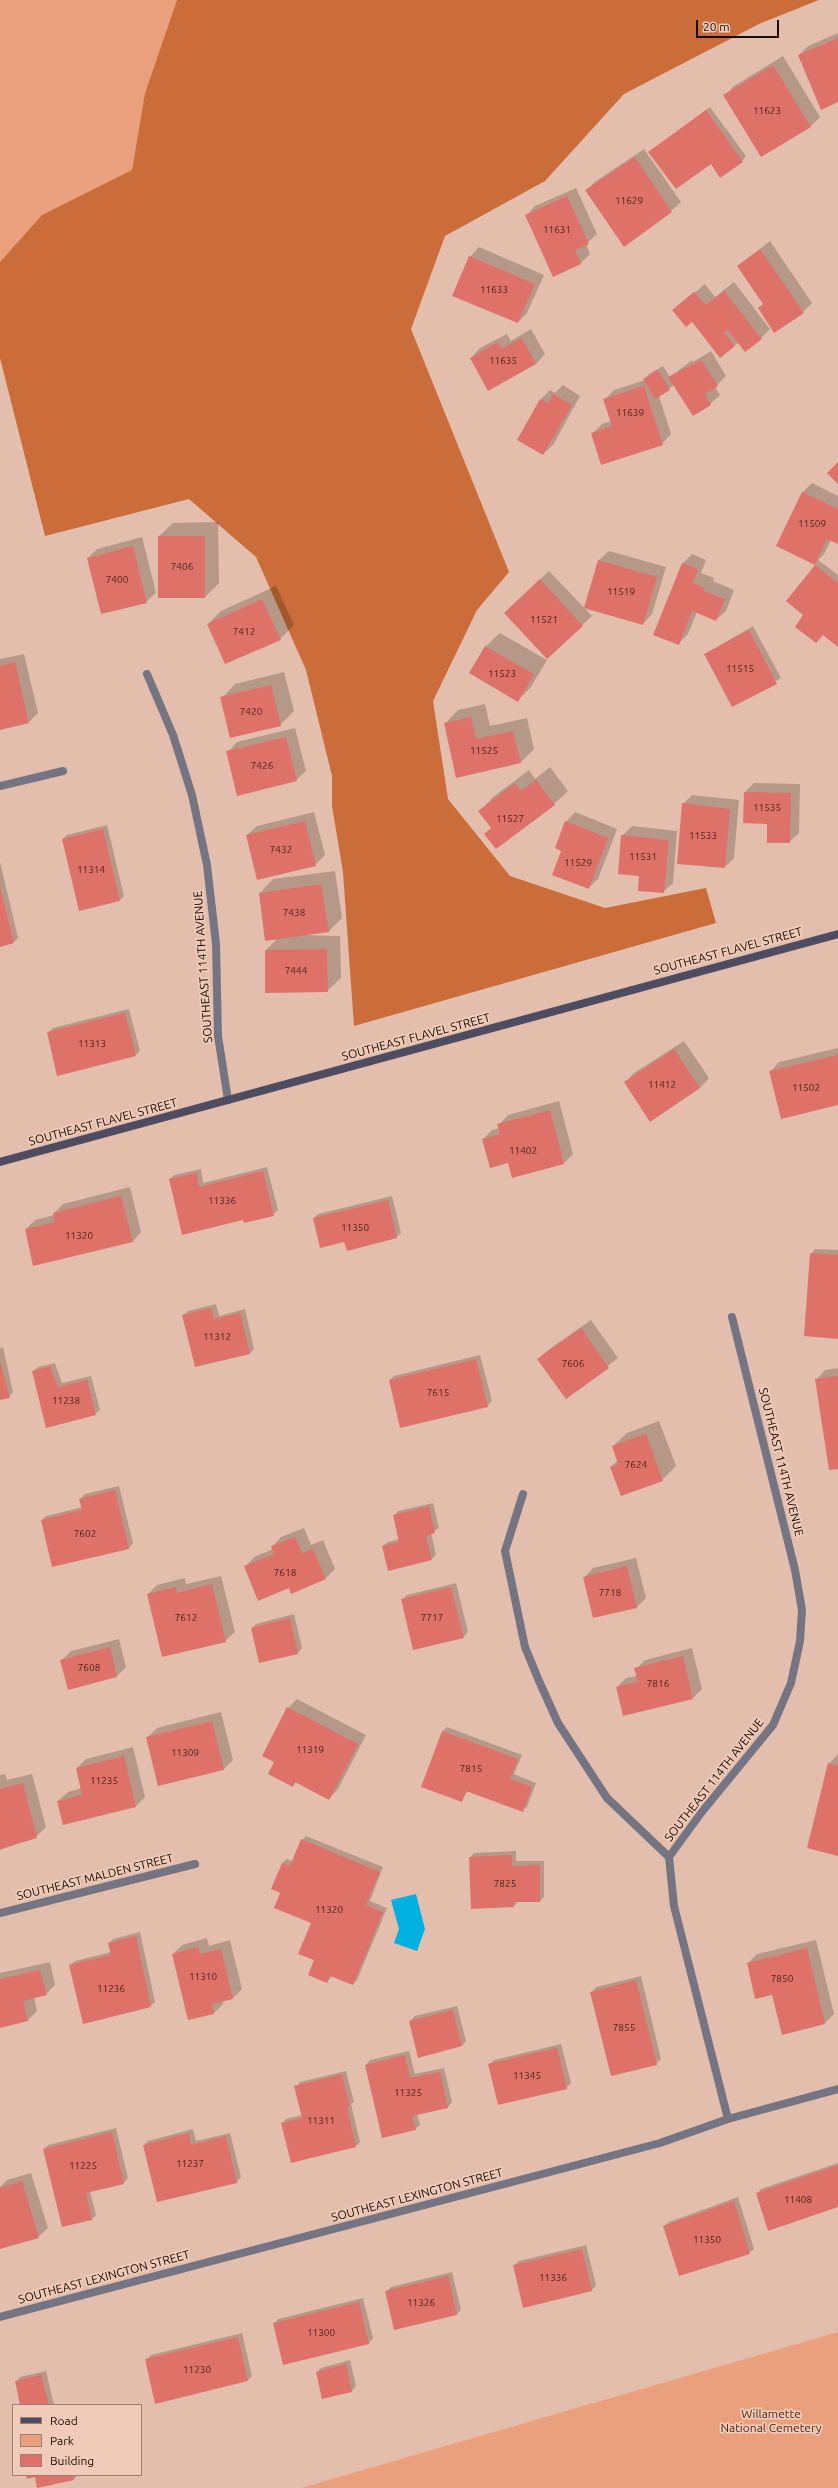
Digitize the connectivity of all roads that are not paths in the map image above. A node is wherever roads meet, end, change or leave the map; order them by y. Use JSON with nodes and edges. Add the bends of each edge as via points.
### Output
{"nodes":[{"id":1,"x":148,"y":674,"type":"dead end"},
{"id":2,"x":64,"y":771,"type":"dead end"},
{"id":3,"x":0,"y":786,"type":"edge"},
{"id":4,"x":838,"y":934,"type":"edge"},
{"id":5,"x":228,"y":1100,"type":"junction"},
{"id":6,"x":0,"y":1162,"type":"edge"},
{"id":7,"x":732,"y":1317,"type":"dead end"},
{"id":8,"x":523,"y":1494,"type":"dead end"},
{"id":9,"x":669,"y":1857,"type":"junction"},
{"id":10,"x":195,"y":1864,"type":"dead end"},
{"id":11,"x":0,"y":1913,"type":"edge"},
{"id":12,"x":838,"y":2089,"type":"edge"},
{"id":13,"x":728,"y":2119,"type":"junction"},
{"id":14,"x":0,"y":2317,"type":"edge"}],
"edges":[{"from":1,"to":5,"type":"street","name":"SOUTHEAST 114TH AVENUE","via":[[174,735],[192,795],[207,864],[216,944],[218,1036]]},
{"from":2,"to":3,"type":"street"},
{"from":4,"to":5,"type":"street","name":"SOUTHEAST FLAVEL STREET"},
{"from":5,"to":6,"type":"street","name":"SOUTHEAST FLAVEL STREET"},
{"from":7,"to":9,"type":"street","name":"SOUTHEAST 114TH AVENUE","via":[[795,1570],[802,1610],[800,1641],[791,1683],[773,1724]]},
{"from":8,"to":9,"type":"street","via":[[505,1551],[525,1647],[558,1723],[607,1798]]},
{"from":9,"to":13,"type":"street","name":"SOUTHEAST 114TH AVENUE","via":[[674,1906]]},
{"from":10,"to":11,"type":"street","name":"SOUTHEAST MALDEN STREET"},
{"from":12,"to":13,"type":"street","name":"SOUTHEAST LEXINGTON STREET"},
{"from":13,"to":14,"type":"street","name":"SOUTHEAST LEXINGTON STREET","via":[[652,2145]]}]}
